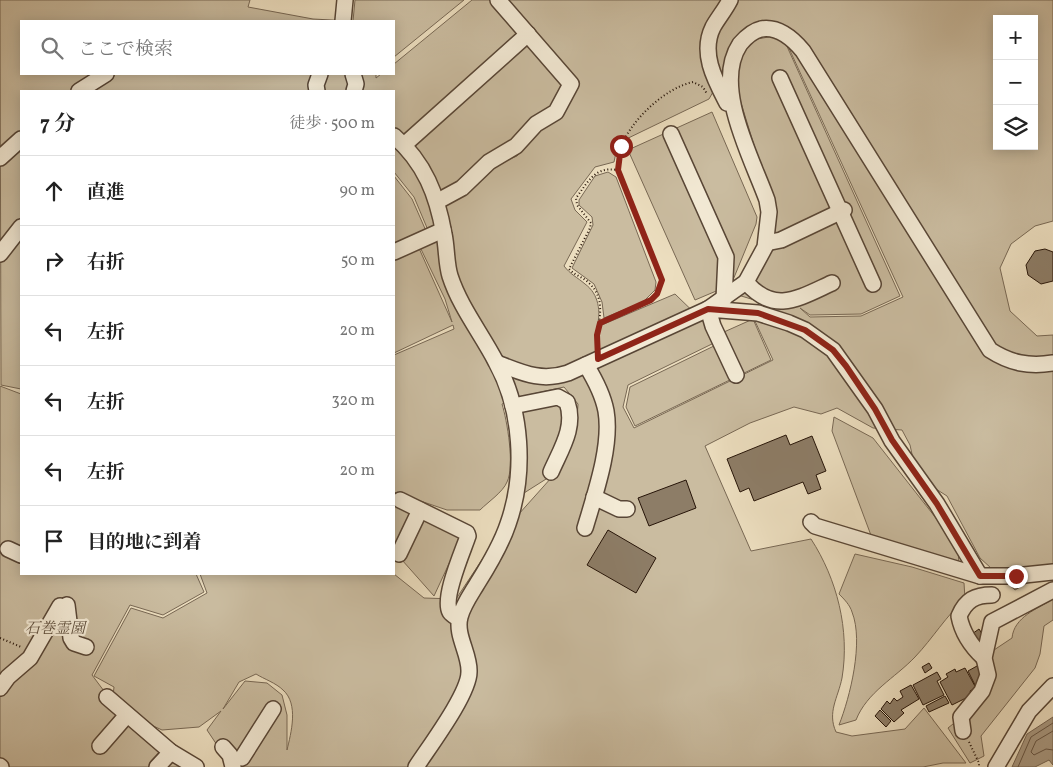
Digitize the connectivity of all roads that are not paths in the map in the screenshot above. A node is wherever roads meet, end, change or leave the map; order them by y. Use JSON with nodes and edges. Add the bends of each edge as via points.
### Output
{"nodes":[{"id":1,"x":345,"y":0,"type":"edge"},
{"id":2,"x":498,"y":0,"type":"edge"},
{"id":3,"x":730,"y":0,"type":"edge"},
{"id":4,"x":343,"y":20,"type":"edge"},
{"id":5,"x":528,"y":34,"type":"junction"},
{"id":6,"x":104,"y":75,"type":"edge"},
{"id":7,"x":320,"y":75,"type":"edge"},
{"id":8,"x":353,"y":75,"type":"edge"},
{"id":9,"x":780,"y":78,"type":"dead end"},
{"id":10,"x":81,"y":90,"type":"edge"},
{"id":11,"x":318,"y":90,"type":"edge"},
{"id":12,"x":354,"y":90,"type":"edge"},
{"id":13,"x":736,"y":117,"type":"junction"},
{"id":14,"x":671,"y":134,"type":"dead end"},
{"id":15,"x":20,"y":140,"type":"edge"},
{"id":16,"x":399,"y":140,"type":"edge"},
{"id":17,"x":0,"y":158,"type":"edge"},
{"id":18,"x":438,"y":201,"type":"junction"},
{"id":19,"x":842,"y":211,"type":"junction"},
{"id":20,"x":20,"y":228,"type":"edge"},
{"id":21,"x":443,"y":230,"type":"junction"},
{"id":22,"x":766,"y":243,"type":"junction"},
{"id":23,"x":395,"y":252,"type":"edge"},
{"id":24,"x":0,"y":254,"type":"edge"},
{"id":25,"x":746,"y":282,"type":"junction"},
{"id":26,"x":832,"y":283,"type":"dead end"},
{"id":27,"x":873,"y":284,"type":"dead end"},
{"id":28,"x":724,"y":299,"type":"junction"},
{"id":29,"x":708,"y":309,"type":"junction"},
{"id":30,"x":592,"y":362,"type":"junction"},
{"id":31,"x":1053,"y":363,"type":"edge"},
{"id":32,"x":497,"y":364,"type":"junction"},
{"id":33,"x":736,"y":375,"type":"dead end"},
{"id":34,"x":513,"y":406,"type":"junction"},
{"id":35,"x":551,"y":472,"type":"dead end"},
{"id":36,"x":594,"y":497,"type":"junction"},
{"id":37,"x":400,"y":500,"type":"dead end"},
{"id":38,"x":627,"y":509,"type":"dead end"},
{"id":39,"x":420,"y":510,"type":"junction"},
{"id":40,"x":810,"y":522,"type":"dead end"},
{"id":41,"x":585,"y":528,"type":"dead end"},
{"id":42,"x":399,"y":554,"type":"dead end"},
{"id":43,"x":1053,"y":572,"type":"edge"},
{"id":44,"x":980,"y":576,"type":"junction"},
{"id":45,"x":1053,"y":590,"type":"edge"},
{"id":46,"x":992,"y":595,"type":"dead end"},
{"id":47,"x":459,"y":619,"type":"junction"},
{"id":48,"x":86,"y":647,"type":"dead end"},
{"id":49,"x":984,"y":658,"type":"junction"},
{"id":50,"x":1053,"y":686,"type":"edge"},
{"id":51,"x":0,"y":688,"type":"edge"},
{"id":52,"x":107,"y":698,"type":"dead end"},
{"id":53,"x":273,"y":709,"type":"dead end"},
{"id":54,"x":127,"y":715,"type":"junction"},
{"id":55,"x":963,"y":731,"type":"road end"},
{"id":56,"x":100,"y":746,"type":"dead end"},
{"id":57,"x":171,"y":752,"type":"junction"},
{"id":58,"x":236,"y":758,"type":"edge"},
{"id":59,"x":156,"y":767,"type":"edge"},
{"id":60,"x":196,"y":767,"type":"edge"},
{"id":61,"x":416,"y":767,"type":"edge"},
{"id":62,"x":996,"y":767,"type":"edge"}],
"edges":[{"from":1,"to":4,"type":"street"},
{"from":2,"to":5,"type":"street"},
{"from":3,"to":13,"type":"street","via":[[713,27],[708,48],[712,72]]},
{"from":5,"to":16,"type":"street"},
{"from":5,"to":18,"type":"street","via":[[571,84],[570,89],[556,112],[536,124],[516,146],[489,162],[462,188]]},
{"from":6,"to":10,"type":"street"},
{"from":7,"to":11,"type":"street"},
{"from":8,"to":12,"type":"street"},
{"from":9,"to":19,"type":"street"},
{"from":13,"to":22,"type":"street","via":[[767,200]]},
{"from":13,"to":31,"type":"street","via":[[729,86],[730,71],[732,59],[746,36],[755,31],[774,30],[795,41],[990,350],[1018,363],[1034,366]]},
{"from":14,"to":28,"type":"street","via":[[726,256]]},
{"from":15,"to":17,"type":"street"},
{"from":16,"to":18,"type":"street","via":[[416,159]]},
{"from":18,"to":21,"type":"street"},
{"from":19,"to":22,"type":"street","via":[[781,240]]},
{"from":19,"to":27,"type":"street"},
{"from":20,"to":24,"type":"street"},
{"from":21,"to":23,"type":"street"},
{"from":21,"to":32,"type":"street","via":[[450,274],[458,295]]},
{"from":22,"to":25,"type":"street"},
{"from":25,"to":26,"type":"street","via":[[756,294],[775,302],[793,300]]},
{"from":25,"to":28,"type":"street"},
{"from":28,"to":29,"type":"street"},
{"from":29,"to":30,"type":"street"},
{"from":29,"to":33,"type":"street"},
{"from":29,"to":44,"type":"street","via":[[758,313],[789,323],[833,350],[937,504]]},
{"from":30,"to":32,"type":"street","via":[[552,378],[530,376]]},
{"from":30,"to":36,"type":"street","via":[[606,410],[607,430]]},
{"from":32,"to":34,"type":"street"},
{"from":34,"to":35,"type":"street","via":[[558,397],[567,402],[571,427]]},
{"from":34,"to":47,"type":"street","via":[[519,462],[509,523],[497,552]]},
{"from":36,"to":38,"type":"street","via":[[619,509]]},
{"from":36,"to":41,"type":"street"},
{"from":37,"to":39,"type":"street"},
{"from":39,"to":42,"type":"street"},
{"from":39,"to":47,"type":"street","via":[[468,533],[448,600],[450,613]]},
{"from":40,"to":44,"type":"street"},
{"from":43,"to":44,"type":"street"},
{"from":45,"to":49,"type":"street","via":[[992,622]]},
{"from":46,"to":49,"type":"street","via":[[972,598],[958,616],[976,651]]},
{"from":47,"to":61,"type":"street","via":[[469,660],[468,683]]},
{"from":48,"to":51,"type":"street","via":[[74,644],[63,605],[30,658]]},
{"from":49,"to":55,"type":"street","via":[[988,675],[982,691],[960,717]]},
{"from":50,"to":62,"type":"street","via":[[1029,710]]},
{"from":52,"to":54,"type":"street"},
{"from":53,"to":58,"type":"street"},
{"from":54,"to":56,"type":"street"},
{"from":54,"to":57,"type":"street"},
{"from":57,"to":59,"type":"street"},
{"from":57,"to":60,"type":"street"}]}
